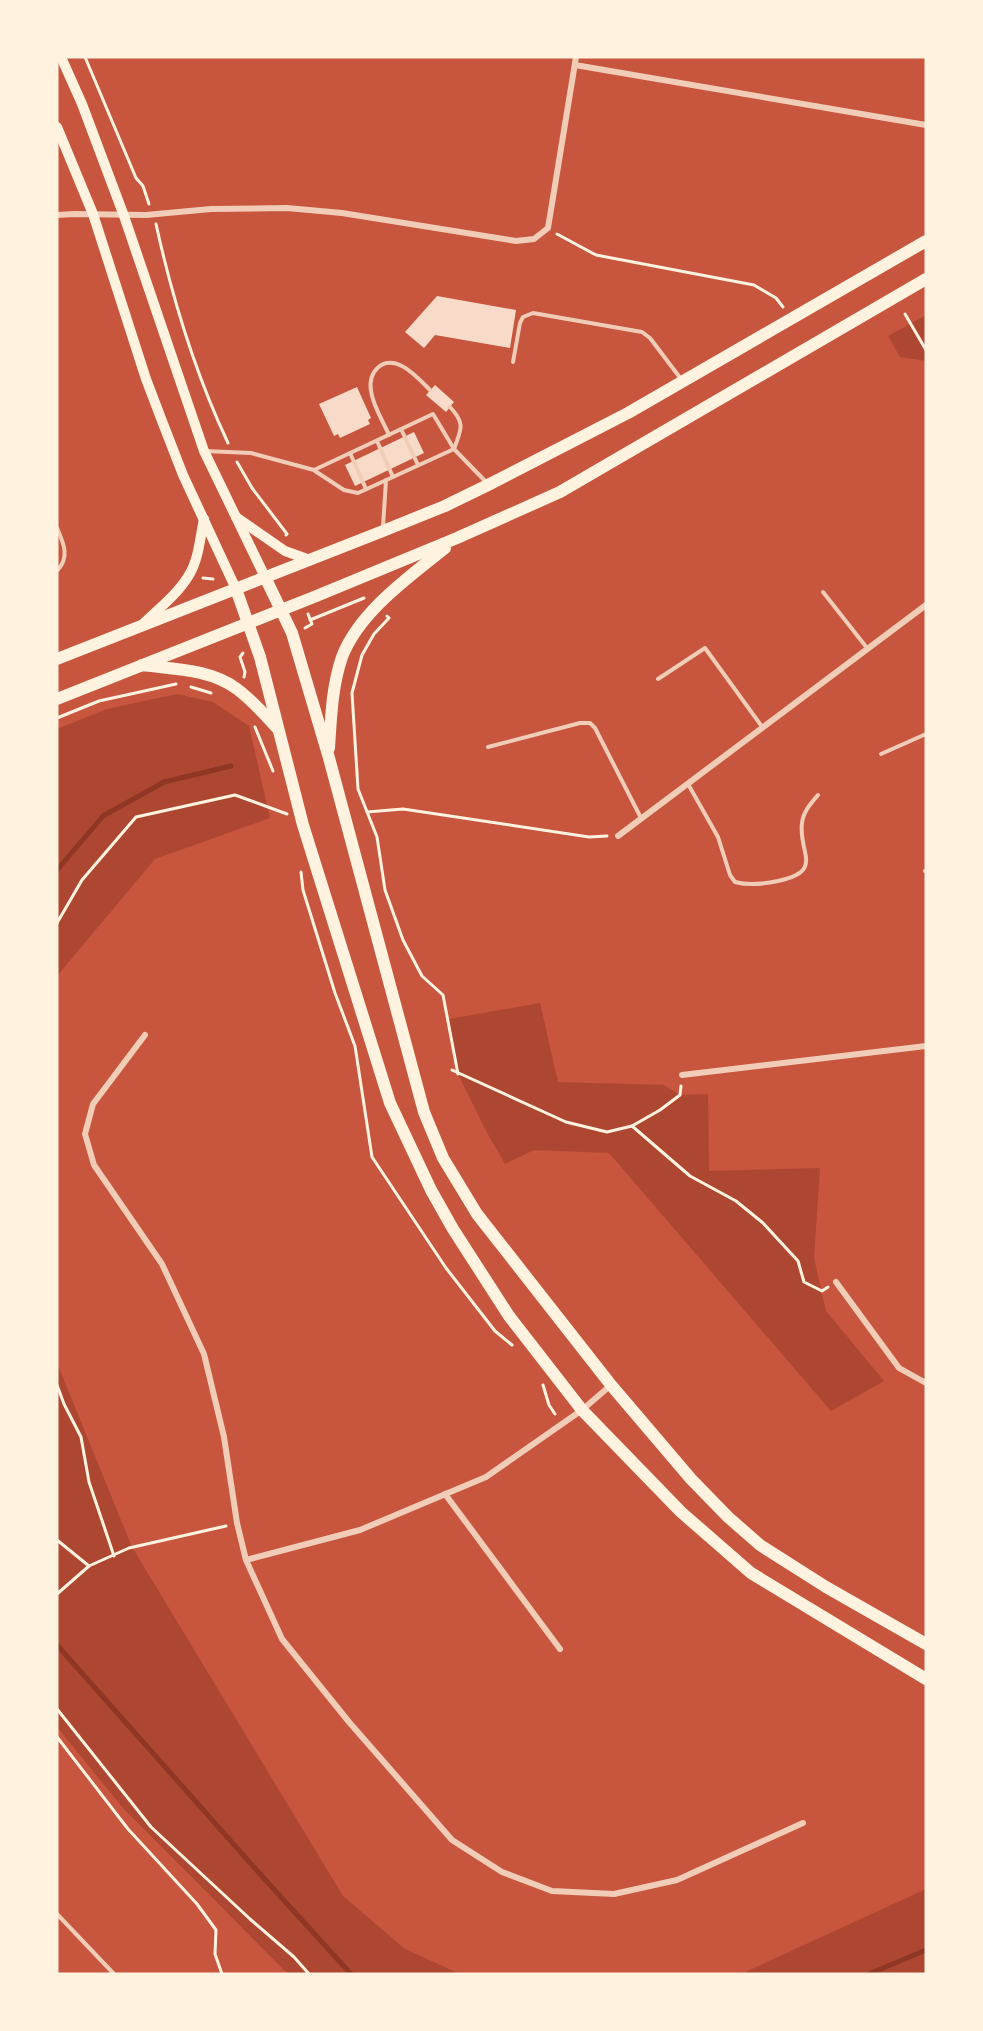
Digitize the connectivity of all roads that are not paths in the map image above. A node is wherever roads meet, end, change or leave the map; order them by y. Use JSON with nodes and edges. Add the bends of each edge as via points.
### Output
{"nodes":[{"id":1,"x":61,"y":57,"type":"edge"},
{"id":2,"x":576,"y":57,"type":"edge"},
{"id":3,"x":575,"y":65,"type":"junction"},
{"id":4,"x":926,"y":125,"type":"edge"},
{"id":5,"x":57,"y":127,"type":"edge"},
{"id":6,"x":93,"y":214,"type":"junction"},
{"id":7,"x":57,"y":215,"type":"edge"},
{"id":8,"x":124,"y":216,"type":"junction"},
{"id":9,"x":926,"y":241,"type":"edge"},
{"id":10,"x":926,"y":279,"type":"edge"},
{"id":11,"x":513,"y":362,"type":"dead end"},
{"id":12,"x":682,"y":381,"type":"junction"},
{"id":13,"x":430,"y":390,"type":"dead end"},
{"id":14,"x":450,"y":407,"type":"dead end"},
{"id":15,"x":401,"y":429,"type":"junction"},
{"id":16,"x":388,"y":435,"type":"junction"},
{"id":17,"x":376,"y":441,"type":"junction"},
{"id":18,"x":454,"y":449,"type":"junction"},
{"id":19,"x":204,"y":450,"type":"junction"},
{"id":20,"x":350,"y":453,"type":"junction"},
{"id":21,"x":418,"y":465,"type":"junction"},
{"id":22,"x":314,"y":470,"type":"junction"},
{"id":23,"x":393,"y":477,"type":"junction"},
{"id":24,"x":386,"y":480,"type":"junction"},
{"id":25,"x":488,"y":485,"type":"junction"},
{"id":26,"x":366,"y":489,"type":"junction"},
{"id":27,"x":236,"y":517,"type":"junction"},
{"id":28,"x":204,"y":519,"type":"junction"},
{"id":29,"x":57,"y":528,"type":"edge"},
{"id":30,"x":383,"y":531,"type":"junction"},
{"id":31,"x":457,"y":538,"type":"junction"},
{"id":32,"x":309,"y":560,"type":"junction"},
{"id":33,"x":57,"y":571,"type":"edge"},
{"id":34,"x":265,"y":577,"type":"junction"},
{"id":35,"x":236,"y":589,"type":"junction"},
{"id":36,"x":823,"y":592,"type":"dead end"},
{"id":37,"x":926,"y":605,"type":"edge"},
{"id":38,"x":282,"y":610,"type":"junction"},
{"id":39,"x":249,"y":623,"type":"junction"},
{"id":40,"x":140,"y":627,"type":"junction"},
{"id":41,"x":867,"y":648,"type":"junction"},
{"id":42,"x":57,"y":659,"type":"edge"},
{"id":43,"x":141,"y":664,"type":"junction"},
{"id":44,"x":658,"y":679,"type":"dead end"},
{"id":45,"x":57,"y":699,"type":"edge"},
{"id":46,"x":764,"y":728,"type":"junction"},
{"id":47,"x":279,"y":729,"type":"junction"},
{"id":48,"x":926,"y":734,"type":"edge"},
{"id":49,"x":488,"y":747,"type":"dead end"},
{"id":50,"x":881,"y":754,"type":"dead end"},
{"id":51,"x":329,"y":758,"type":"junction"},
{"id":52,"x":688,"y":784,"type":"junction"},
{"id":53,"x":818,"y":795,"type":"dead end"},
{"id":54,"x":642,"y":819,"type":"junction"},
{"id":55,"x":618,"y":836,"type":"road end"},
{"id":56,"x":145,"y":1035,"type":"dead end"},
{"id":57,"x":926,"y":1046,"type":"edge"},
{"id":58,"x":682,"y":1075,"type":"road end"},
{"id":59,"x":836,"y":1282,"type":"road end"},
{"id":60,"x":926,"y":1383,"type":"edge"},
{"id":61,"x":611,"y":1385,"type":"junction"},
{"id":62,"x":582,"y":1410,"type":"junction"},
{"id":63,"x":445,"y":1494,"type":"junction"},
{"id":64,"x":246,"y":1560,"type":"junction"},
{"id":65,"x":926,"y":1644,"type":"edge"},
{"id":66,"x":560,"y":1649,"type":"dead end"},
{"id":67,"x":926,"y":1679,"type":"edge"},
{"id":68,"x":802,"y":1823,"type":"dead end"},
{"id":69,"x":57,"y":1914,"type":"edge"},
{"id":70,"x":114,"y":1974,"type":"edge"}],
"edges":[{"from":1,"to":8,"type":"main road"},
{"from":2,"to":3,"type":"street"},
{"from":3,"to":4,"type":"street"},
{"from":3,"to":8,"type":"street","via":[[548,228],[534,239],[516,241],[287,208]]},
{"from":5,"to":6,"type":"main road"},
{"from":6,"to":7,"type":"street"},
{"from":6,"to":8,"type":"street"},
{"from":6,"to":28,"type":"main road","via":[[146,379]]},
{"from":8,"to":19,"type":"main road"},
{"from":9,"to":12,"type":"main road"},
{"from":10,"to":31,"type":"main road","via":[[560,492]]},
{"from":11,"to":12,"type":"lane","via":[[520,323],[533,313],[642,332]]},
{"from":12,"to":25,"type":"main road"},
{"from":13,"to":16,"type":"lane","via":[[404,366],[378,366],[370,379],[372,397]]},
{"from":14,"to":18,"type":"lane","via":[[461,420]]},
{"from":15,"to":16,"type":"lane"},
{"from":15,"to":18,"type":"lane","via":[[433,414]]},
{"from":15,"to":21,"type":"lane"},
{"from":16,"to":17,"type":"lane"},
{"from":17,"to":20,"type":"lane"},
{"from":17,"to":23,"type":"lane"},
{"from":18,"to":21,"type":"lane"},
{"from":18,"to":25,"type":"lane"},
{"from":19,"to":22,"type":"lane","via":[[251,453]]},
{"from":19,"to":27,"type":"main road"},
{"from":20,"to":22,"type":"lane"},
{"from":20,"to":26,"type":"lane"},
{"from":21,"to":23,"type":"lane"},
{"from":22,"to":26,"type":"lane","via":[[344,490],[358,493]]},
{"from":23,"to":24,"type":"lane"},
{"from":24,"to":26,"type":"lane"},
{"from":24,"to":30,"type":"lane"},
{"from":25,"to":30,"type":"main road"},
{"from":27,"to":32,"type":"main road","via":[[278,546]]},
{"from":27,"to":34,"type":"main road"},
{"from":28,"to":35,"type":"main road"},
{"from":28,"to":40,"type":"main road","via":[[190,574]]},
{"from":29,"to":33,"type":"lane","via":[[65,557]]},
{"from":30,"to":32,"type":"main road"},
{"from":31,"to":38,"type":"main road"},
{"from":31,"to":51,"type":"main road","via":[[394,590],[350,642],[342,658],[334,697]]},
{"from":32,"to":34,"type":"main road"},
{"from":34,"to":35,"type":"main road"},
{"from":34,"to":38,"type":"main road"},
{"from":35,"to":39,"type":"main road"},
{"from":35,"to":40,"type":"main road"},
{"from":36,"to":41,"type":"lane"},
{"from":37,"to":41,"type":"street"},
{"from":38,"to":39,"type":"main road"},
{"from":38,"to":51,"type":"main road"},
{"from":39,"to":43,"type":"main road"},
{"from":39,"to":47,"type":"main road"},
{"from":40,"to":42,"type":"main road"},
{"from":41,"to":46,"type":"street"},
{"from":43,"to":45,"type":"main road"},
{"from":43,"to":47,"type":"main road","via":[[205,674],[225,682],[248,698]]},
{"from":44,"to":46,"type":"lane","via":[[705,648]]},
{"from":46,"to":52,"type":"street"},
{"from":47,"to":62,"type":"main road","via":[[303,825],[390,1103],[453,1229],[509,1316]]},
{"from":48,"to":50,"type":"lane"},
{"from":49,"to":54,"type":"lane","via":[[590,723]]},
{"from":51,"to":61,"type":"main road","via":[[424,1112],[443,1158],[477,1214]]},
{"from":52,"to":53,"type":"lane","via":[[718,837],[730,875],[743,884],[766,883],[801,873],[807,859],[802,821]]},
{"from":52,"to":54,"type":"street"},
{"from":54,"to":55,"type":"street"},
{"from":56,"to":64,"type":"street","via":[[93,1104],[85,1134],[94,1165],[162,1264],[204,1354],[224,1437]]},
{"from":57,"to":58,"type":"street"},
{"from":59,"to":60,"type":"street","via":[[899,1368]]},
{"from":61,"to":62,"type":"street"},
{"from":61,"to":65,"type":"main road","via":[[691,1479],[760,1545]]},
{"from":62,"to":63,"type":"street","via":[[486,1477]]},
{"from":62,"to":67,"type":"main road","via":[[681,1512],[751,1574]]},
{"from":63,"to":64,"type":"street","via":[[360,1530]]},
{"from":63,"to":66,"type":"street"},
{"from":64,"to":68,"type":"street","via":[[282,1639],[349,1722],[452,1840],[502,1872],[552,1891],[614,1894],[677,1880]]},
{"from":69,"to":70,"type":"lane"}]}
